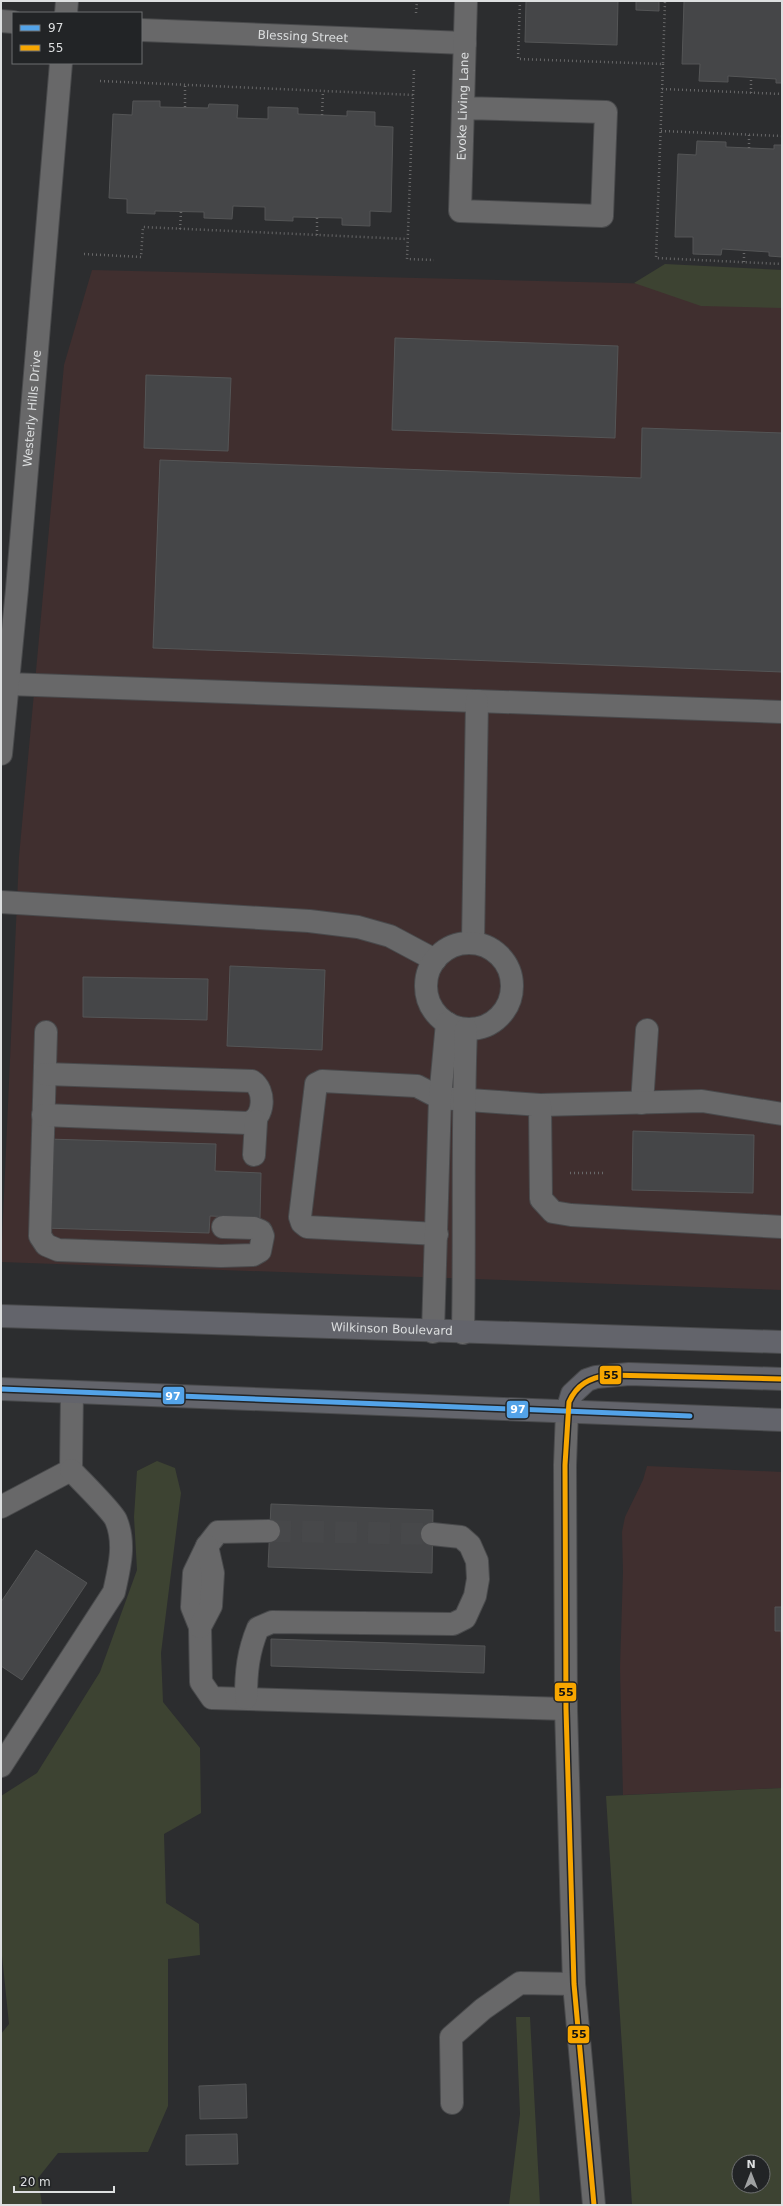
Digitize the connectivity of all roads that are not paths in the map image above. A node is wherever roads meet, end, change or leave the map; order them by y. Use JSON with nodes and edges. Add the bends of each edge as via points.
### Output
{"nodes":[{"id":1,"x":67,"y":1,"type":"edge"},
{"id":2,"x":466,"y":1,"type":"edge"},
{"id":3,"x":66,"y":12,"type":"edge"},
{"id":4,"x":1,"y":21,"type":"edge"},
{"id":5,"x":12,"y":22,"type":"edge"},
{"id":6,"x":142,"y":30,"type":"edge"},
{"id":7,"x":465,"y":43,"type":"junction"},
{"id":8,"x":61,"y":64,"type":"edge"},
{"id":9,"x":463,"y":108,"type":"junction"},
{"id":10,"x":8,"y":684,"type":"junction"},
{"id":11,"x":477,"y":701,"type":"junction"},
{"id":12,"x":782,"y":712,"type":"edge"},
{"id":13,"x":1,"y":754,"type":"edge"},
{"id":14,"x":1,"y":902,"type":"edge"},
{"id":15,"x":473,"y":943,"type":"junction"},
{"id":16,"x":435,"y":960,"type":"junction"},
{"id":17,"x":456,"y":1026,"type":"junction"},
{"id":18,"x":647,"y":1030,"type":"dead end"},
{"id":19,"x":46,"y":1032,"type":"dead end"},
{"id":20,"x":45,"y":1074,"type":"junction"},
{"id":21,"x":440,"y":1098,"type":"junction"},
{"id":22,"x":464,"y":1099,"type":"junction"},
{"id":23,"x":642,"y":1103,"type":"junction"},
{"id":24,"x":540,"y":1105,"type":"junction"},
{"id":25,"x":782,"y":1114,"type":"edge"},
{"id":26,"x":43,"y":1115,"type":"junction"},
{"id":27,"x":256,"y":1121,"type":"junction"},
{"id":28,"x":254,"y":1155,"type":"dead end"},
{"id":29,"x":223,"y":1227,"type":"dead end"},
{"id":30,"x":782,"y":1227,"type":"edge"},
{"id":31,"x":437,"y":1234,"type":"junction"},
{"id":32,"x":1,"y":1316,"type":"edge"},
{"id":33,"x":433,"y":1332,"type":"junction"},
{"id":34,"x":463,"y":1333,"type":"junction"},
{"id":35,"x":782,"y":1342,"type":"edge"},
{"id":36,"x":782,"y":1379,"type":"edge"},
{"id":37,"x":1,"y":1389,"type":"edge"},
{"id":38,"x":72,"y":1392,"type":"junction"},
{"id":39,"x":567,"y":1411,"type":"junction"},
{"id":40,"x":782,"y":1420,"type":"edge"},
{"id":41,"x":71,"y":1470,"type":"junction"},
{"id":42,"x":1,"y":1507,"type":"edge"},
{"id":43,"x":269,"y":1531,"type":"tunnel mouth"},
{"id":44,"x":432,"y":1534,"type":"tunnel mouth"},
{"id":45,"x":246,"y":1698,"type":"junction"},
{"id":46,"x":566,"y":1709,"type":"junction"},
{"id":47,"x":1,"y":1766,"type":"edge"},
{"id":48,"x":574,"y":1984,"type":"junction"},
{"id":49,"x":452,"y":2103,"type":"dead end"},
{"id":50,"x":594,"y":2205,"type":"edge"}],
"edges":[{"from":1,"to":3,"type":"street"},
{"from":2,"to":7,"type":"street","name":"Evoke Living Lane"},
{"from":4,"to":5,"type":"street"},
{"from":6,"to":7,"type":"street","name":"Blessing Street"},
{"from":7,"to":9,"type":"street","name":"Evoke Living Lane"},
{"from":8,"to":10,"type":"street","name":"Westerly Hills Drive"},
{"from":9,"to":9,"type":"street","name":"Evoke Living Lane","via":[[460,211],[602,216],[606,112]]},
{"from":10,"to":11,"type":"street"},
{"from":10,"to":13,"type":"street","name":"Westerly Hills Drive"},
{"from":11,"to":12,"type":"street"},
{"from":11,"to":15,"type":"street"},
{"from":14,"to":16,"type":"street","via":[[288,920],[358,927],[390,936]]},
{"from":15,"to":16,"type":"street","via":[[459,944]]},
{"from":15,"to":17,"type":"street","via":[[487,947],[507,966],[512,979],[512,993],[508,1006],[490,1024],[479,1028]]},
{"from":16,"to":17,"type":"street","via":[[428,972],[428,998],[433,1010]]},
{"from":17,"to":21,"type":"street"},
{"from":17,"to":22,"type":"street"},
{"from":18,"to":23,"type":"street"},
{"from":19,"to":20,"type":"street"},
{"from":20,"to":26,"type":"street"},
{"from":20,"to":27,"type":"street","via":[[252,1082],[258,1085],[261,1092],[260,1115]]},
{"from":21,"to":22,"type":"street"},
{"from":21,"to":31,"type":"street"},
{"from":21,"to":31,"type":"street","via":[[417,1086],[322,1081],[316,1084],[300,1217],[302,1224],[307,1227]]},
{"from":22,"to":24,"type":"street"},
{"from":22,"to":34,"type":"street"},
{"from":23,"to":24,"type":"street"},
{"from":23,"to":25,"type":"street","via":[[702,1101]]},
{"from":24,"to":30,"type":"street","via":[[540,1199],[553,1212]]},
{"from":26,"to":27,"type":"street","via":[[248,1123]]},
{"from":26,"to":29,"type":"street","via":[[40,1236],[46,1245],[58,1250],[221,1256],[253,1255],[260,1251],[263,1236],[261,1231],[254,1228]]},
{"from":27,"to":28,"type":"street"},
{"from":31,"to":33,"type":"street"},
{"from":32,"to":33,"type":"main road","name":"Wilkinson Boulevard"},
{"from":33,"to":34,"type":"main road","name":"Wilkinson Boulevard"},
{"from":34,"to":35,"type":"main road","name":"Wilkinson Boulevard"},
{"from":36,"to":39,"type":"main road","via":[[629,1374],[596,1377],[587,1380],[572,1394]]},
{"from":37,"to":38,"type":"main road"},
{"from":38,"to":39,"type":"main road"},
{"from":38,"to":41,"type":"street"},
{"from":39,"to":40,"type":"main road"},
{"from":39,"to":46,"type":"street"},
{"from":41,"to":42,"type":"street"},
{"from":41,"to":47,"type":"street","via":[[116,1519],[121,1541],[120,1563],[114,1592]]},
{"from":43,"to":45,"type":"street","via":[[218,1532],[207,1546],[213,1573],[211,1606],[200,1627],[201,1682],[212,1698]]},
{"from":44,"to":45,"type":"street","via":[[461,1538],[470,1545],[477,1561],[475,1596],[465,1618],[453,1624],[272,1622],[258,1628],[250,1647],[246,1666]]},
{"from":45,"to":46,"type":"street"},
{"from":46,"to":48,"type":"street"},
{"from":48,"to":49,"type":"street","via":[[520,1984],[483,2009],[451,2037]]},
{"from":48,"to":50,"type":"street"}]}
